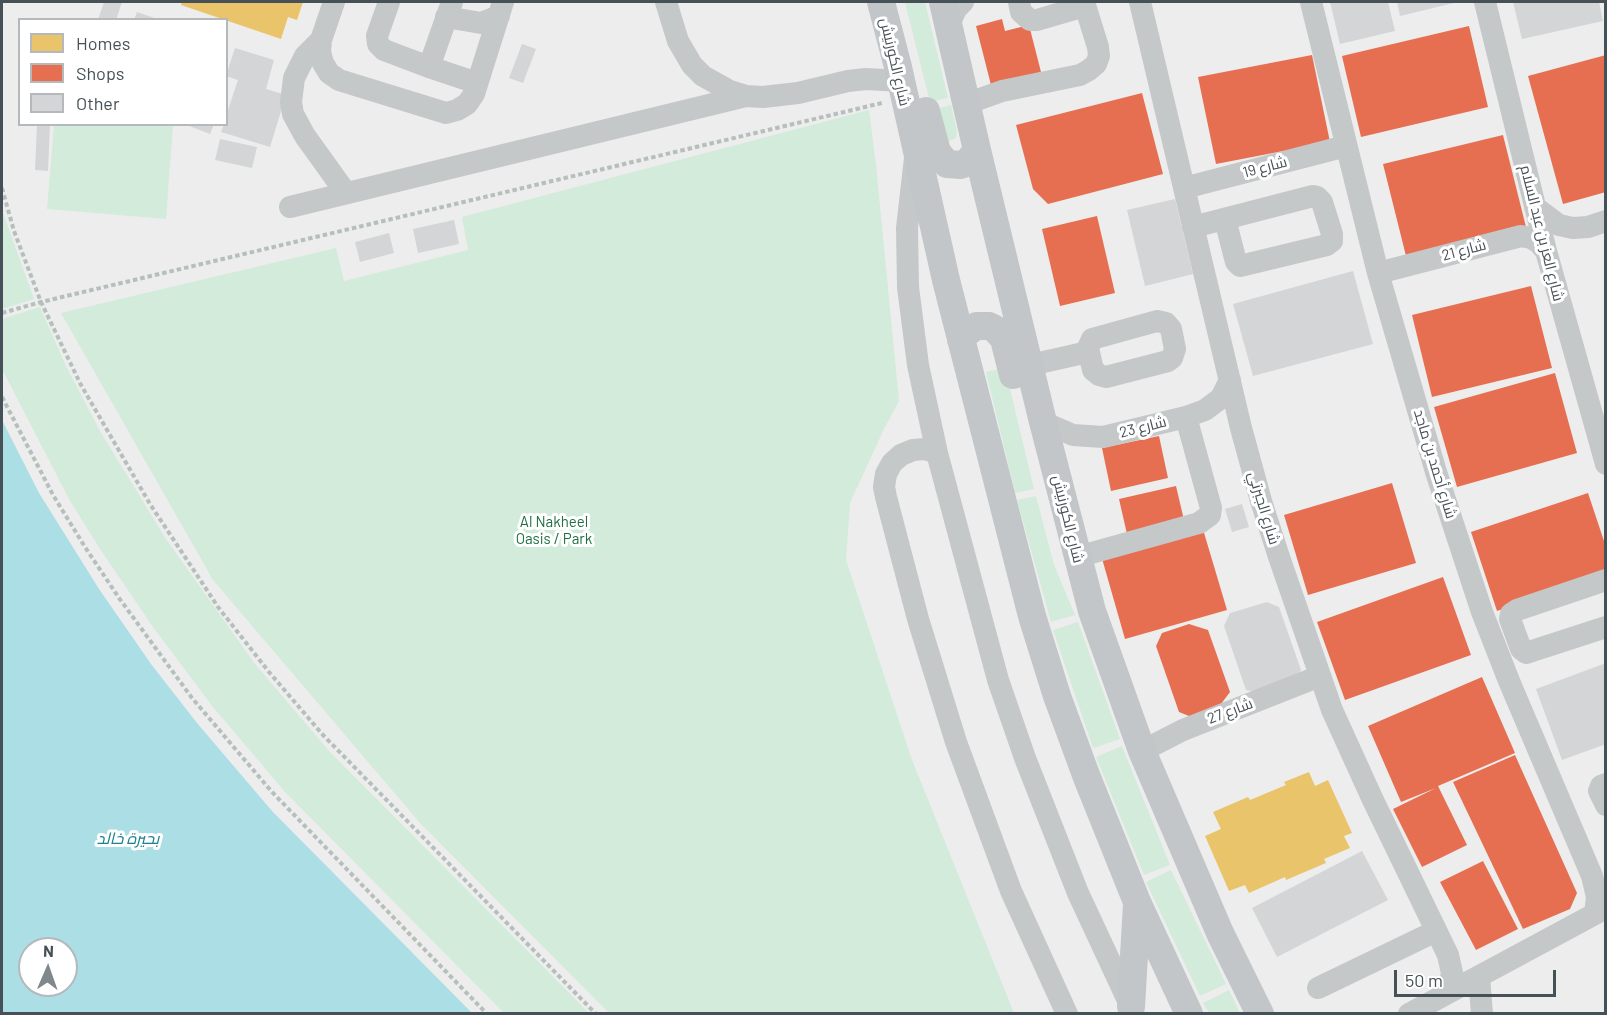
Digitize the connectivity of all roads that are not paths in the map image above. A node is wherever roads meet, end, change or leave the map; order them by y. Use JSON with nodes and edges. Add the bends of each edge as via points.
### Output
{"nodes":[{"id":1,"x":334,"y":2,"type":"edge"},
{"id":2,"x":388,"y":2,"type":"edge"},
{"id":3,"x":666,"y":2,"type":"edge"},
{"id":4,"x":881,"y":2,"type":"edge"},
{"id":5,"x":1019,"y":2,"type":"edge"},
{"id":6,"x":1140,"y":2,"type":"edge"},
{"id":7,"x":1311,"y":2,"type":"edge"},
{"id":8,"x":1485,"y":2,"type":"edge"},
{"id":9,"x":1085,"y":4,"type":"edge"},
{"id":10,"x":449,"y":9,"type":"edge"},
{"id":11,"x":501,"y":9,"type":"edge"},
{"id":12,"x":952,"y":9,"type":"edge"},
{"id":13,"x":321,"y":40,"type":"junction"},
{"id":14,"x":429,"y":67,"type":"junction"},
{"id":15,"x":901,"y":82,"type":"junction"},
{"id":16,"x":477,"y":83,"type":"junction"},
{"id":17,"x":746,"y":96,"type":"junction"},
{"id":18,"x":966,"y":104,"type":"junction"},
{"id":19,"x":1346,"y":146,"type":"junction"},
{"id":20,"x":977,"y":150,"type":"junction"},
{"id":21,"x":916,"y":151,"type":"junction"},
{"id":22,"x":1184,"y":188,"type":"junction"},
{"id":23,"x":346,"y":193,"type":"junction"},
{"id":24,"x":290,"y":207,"type":"dead end"},
{"id":25,"x":1535,"y":207,"type":"junction"},
{"id":26,"x":1225,"y":219,"type":"junction"},
{"id":27,"x":1605,"y":221,"type":"edge"},
{"id":28,"x":1193,"y":227,"type":"junction"},
{"id":29,"x":1546,"y":251,"type":"junction"},
{"id":30,"x":1378,"y":273,"type":"junction"},
{"id":31,"x":961,"y":340,"type":"junction"},
{"id":32,"x":1088,"y":352,"type":"dead end"},
{"id":33,"x":1030,"y":365,"type":"junction"},
{"id":34,"x":1230,"y":380,"type":"junction"},
{"id":35,"x":1596,"y":402,"type":"edge"},
{"id":36,"x":1186,"y":417,"type":"junction"},
{"id":37,"x":1043,"y":422,"type":"junction"},
{"id":38,"x":937,"y":453,"type":"junction"},
{"id":39,"x":1605,"y":464,"type":"edge"},
{"id":40,"x":1077,"y":557,"type":"junction"},
{"id":41,"x":1605,"y":582,"type":"edge"},
{"id":42,"x":1605,"y":627,"type":"edge"},
{"id":43,"x":1320,"y":676,"type":"junction"},
{"id":44,"x":1142,"y":751,"type":"junction"},
{"id":45,"x":1605,"y":784,"type":"edge"},
{"id":46,"x":1605,"y":805,"type":"edge"},
{"id":47,"x":1137,"y":902,"type":"junction"},
{"id":48,"x":1600,"y":911,"type":"edge"},
{"id":49,"x":1436,"y":931,"type":"junction"},
{"id":50,"x":1479,"y":977,"type":"junction"},
{"id":51,"x":1318,"y":988,"type":"dead end"},
{"id":52,"x":1448,"y":992,"type":"junction"},
{"id":53,"x":1132,"y":1010,"type":"edge"},
{"id":54,"x":1067,"y":1014,"type":"edge"},
{"id":55,"x":1189,"y":1014,"type":"edge"},
{"id":56,"x":1260,"y":1014,"type":"edge"},
{"id":57,"x":1408,"y":1014,"type":"edge"},
{"id":58,"x":1482,"y":1014,"type":"edge"}],
"edges":[{"from":1,"to":13,"type":"street"},
{"from":2,"to":14,"type":"street","via":[[378,44],[384,50]]},
{"from":3,"to":17,"type":"street","via":[[678,41],[692,65],[717,85]]},
{"from":4,"to":15,"type":"main road","name":"شارع الكورنيش"},
{"from":5,"to":9,"type":"street","via":[[1021,12],[1030,20]]},
{"from":6,"to":22,"type":"street","name":"شارع الجبرتي"},
{"from":7,"to":19,"type":"street","name":"شارع أحمد بن ماجد"},
{"from":8,"to":25,"type":"street","name":"شارع العز بن عبد السلام"},
{"from":9,"to":18,"type":"street","via":[[1099,56],[1089,70],[1012,88]]},
{"from":10,"to":11,"type":"street","via":[[481,23]]},
{"from":10,"to":14,"type":"street"},
{"from":11,"to":16,"type":"street"},
{"from":12,"to":18,"type":"main road","name":"شارع الكورنيش"},
{"from":13,"to":16,"type":"street","via":[[323,63],[339,80],[434,110],[446,113],[467,104]]},
{"from":13,"to":23,"type":"street","via":[[305,56],[294,78],[291,102],[305,136]]},
{"from":14,"to":16,"type":"street"},
{"from":15,"to":17,"type":"street","via":[[866,79],[789,94]]},
{"from":15,"to":20,"type":"main road","via":[[906,70],[918,83],[940,159],[946,164],[962,165]]},
{"from":15,"to":21,"type":"main road","name":"شارع الكورنيش"},
{"from":17,"to":23,"type":"street"},
{"from":18,"to":20,"type":"main road","name":"شارع الكورنيش"},
{"from":19,"to":22,"type":"street","name":"شارع 19"},
{"from":19,"to":30,"type":"street","name":"شارع أحمد بن ماجد"},
{"from":20,"to":33,"type":"main road","name":"شارع الكورنيش"},
{"from":21,"to":31,"type":"main road","name":"شارع الكورنيش"},
{"from":21,"to":38,"type":"street","via":[[908,209],[908,287],[918,365]]},
{"from":22,"to":28,"type":"street","name":"شارع الجبرتي"},
{"from":23,"to":24,"type":"street"},
{"from":25,"to":27,"type":"street","via":[[1559,225],[1573,228]]},
{"from":25,"to":29,"type":"street","name":"شارع العز بن عبد السلام"},
{"from":26,"to":26,"type":"street","via":[[1317,196],[1332,241],[1240,266]]},
{"from":26,"to":28,"type":"street"},
{"from":28,"to":34,"type":"street","name":"شارع الجبرتي"},
{"from":29,"to":30,"type":"street","name":"شارع 21","via":[[1531,238],[1521,236]]},
{"from":29,"to":35,"type":"street","name":"شارع العز بن عبد السلام"},
{"from":30,"to":48,"type":"street","name":"شارع أحمد بن ماجد","via":[[1458,542],[1509,681],[1592,876]]},
{"from":31,"to":37,"type":"main road","via":[[976,326],[989,326],[1000,333],[1019,399],[1026,410]]},
{"from":31,"to":47,"type":"main road","name":"شارع الكورنيش","via":[[1032,616],[1057,696]]},
{"from":32,"to":33,"type":"street"},
{"from":33,"to":37,"type":"main road","name":"شارع الكورنيش"},
{"from":34,"to":36,"type":"street","name":"شارع 23","via":[[1214,405]]},
{"from":34,"to":43,"type":"street","name":"شارع الجبرتي","via":[[1258,493]]},
{"from":35,"to":39,"type":"street","name":"شارع العز بن عبد السلام"},
{"from":36,"to":37,"type":"street","name":"شارع 23","via":[[1093,438],[1073,435]]},
{"from":36,"to":40,"type":"street","via":[[1210,515],[1199,523]]},
{"from":37,"to":40,"type":"main road","name":"شارع الكورنيش"},
{"from":38,"to":53,"type":"street","via":[[998,680],[1025,758],[1078,893]]},
{"from":38,"to":54,"type":"street","via":[[913,450],[892,463],[886,474],[886,497],[956,742],[1011,891]]},
{"from":40,"to":44,"type":"main road","name":"شارع الكورنيش"},
{"from":41,"to":42,"type":"street","via":[[1517,610],[1510,619],[1526,653]]},
{"from":43,"to":44,"type":"street","name":"شارع 27","via":[[1197,724]]},
{"from":43,"to":49,"type":"street","name":"شارع الجبرتي","via":[[1349,749]]},
{"from":44,"to":56,"type":"main road","name":"شارع الكورنيش","via":[[1220,933]]},
{"from":45,"to":46,"type":"street","via":[[1599,791]]},
{"from":47,"to":53,"type":"main road"},
{"from":47,"to":55,"type":"main road","name":"شارع الكورنيش"},
{"from":48,"to":50,"type":"street"},
{"from":49,"to":51,"type":"street"},
{"from":49,"to":52,"type":"street","name":"شارع الجبرتي","via":[[1451,964]]},
{"from":50,"to":52,"type":"street"},
{"from":50,"to":58,"type":"street"},
{"from":52,"to":57,"type":"street"}]}
